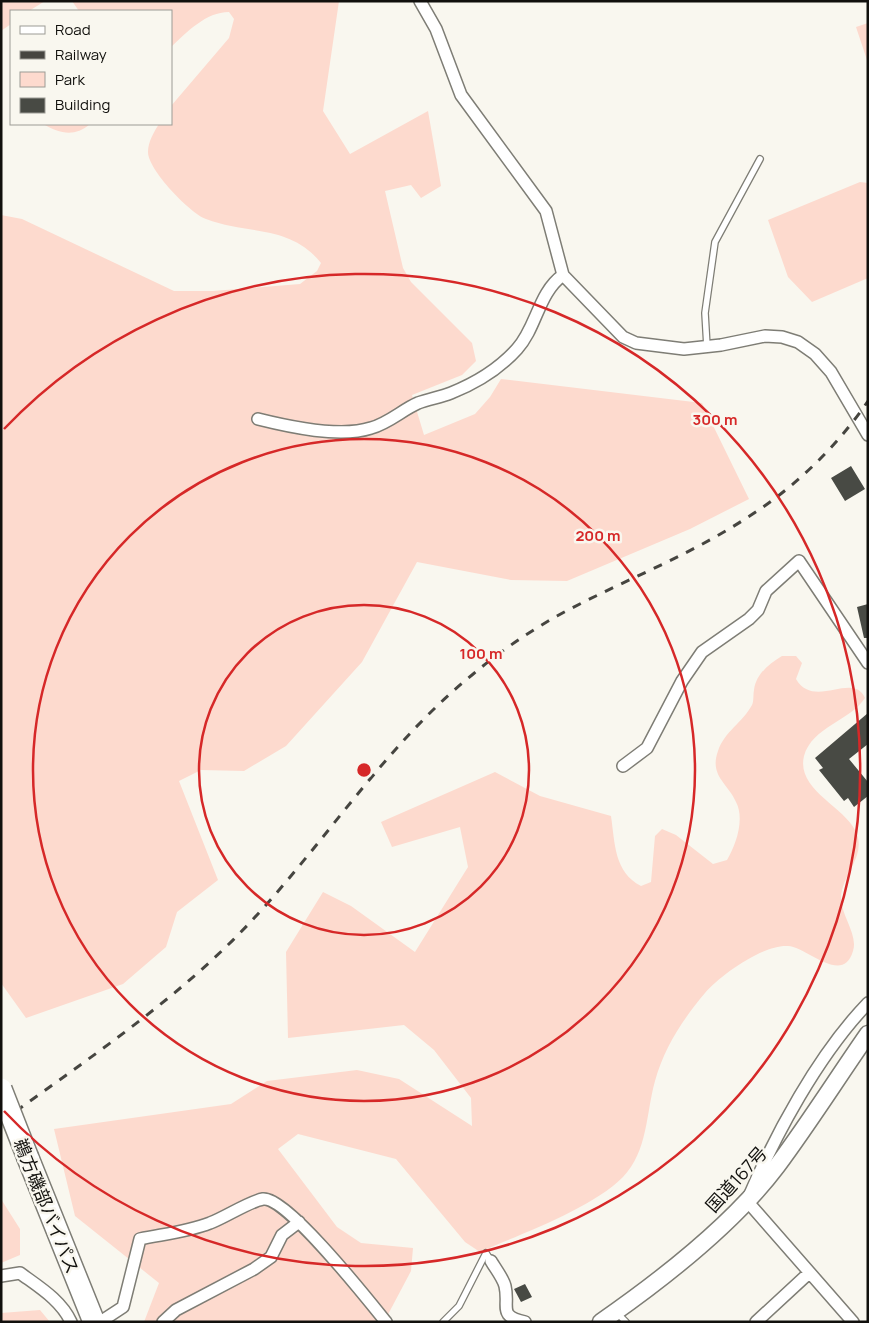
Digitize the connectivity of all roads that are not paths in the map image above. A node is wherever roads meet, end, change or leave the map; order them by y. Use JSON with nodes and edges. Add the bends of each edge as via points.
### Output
{"nodes":[{"id":1,"x":420,"y":1,"type":"edge"},
{"id":2,"x":760,"y":159,"type":"dead end"},
{"id":3,"x":563,"y":275,"type":"junction"},
{"id":4,"x":707,"y":346,"type":"junction"},
{"id":5,"x":258,"y":419,"type":"dead end"},
{"id":6,"x":868,"y":435,"type":"edge"},
{"id":7,"x":868,"y":663,"type":"edge"},
{"id":8,"x":623,"y":766,"type":"dead end"},
{"id":9,"x":868,"y":1003,"type":"edge"},
{"id":10,"x":868,"y":1034,"type":"edge"},
{"id":11,"x":1,"y":1089,"type":"edge"},
{"id":12,"x":747,"y":1201,"type":"junction"},
{"id":13,"x":299,"y":1222,"type":"junction"},
{"id":14,"x":491,"y":1261,"type":"joint"},
{"id":15,"x":809,"y":1273,"type":"junction"},
{"id":16,"x":1,"y":1276,"type":"edge"},
{"id":17,"x":621,"y":1317,"type":"edge"},
{"id":18,"x":71,"y":1322,"type":"edge"},
{"id":19,"x":94,"y":1322,"type":"edge"},
{"id":20,"x":100,"y":1322,"type":"edge"},
{"id":21,"x":163,"y":1322,"type":"edge"},
{"id":22,"x":385,"y":1322,"type":"edge"},
{"id":23,"x":443,"y":1322,"type":"edge"},
{"id":24,"x":525,"y":1322,"type":"edge"},
{"id":25,"x":601,"y":1322,"type":"edge"},
{"id":26,"x":756,"y":1322,"type":"edge"},
{"id":27,"x":853,"y":1322,"type":"edge"}],
"edges":[{"from":1,"to":3,"type":"street","via":[[436,29],[461,95],[546,211]]},
{"from":2,"to":4,"type":"lane","via":[[715,242],[705,313]]},
{"from":3,"to":4,"type":"street","via":[[629,341],[684,349]]},
{"from":3,"to":5,"type":"street","via":[[551,286],[518,348],[482,379],[419,403],[371,428],[351,432],[286,426]]},
{"from":4,"to":6,"type":"street","via":[[765,336],[798,342],[815,354],[831,372]]},
{"from":7,"to":8,"type":"street","via":[[799,560],[766,591],[758,610],[702,652],[682,681],[647,748]]},
{"from":9,"to":12,"type":"street","via":[[802,1094],[764,1161]]},
{"from":10,"to":12,"type":"street","name":"国道167号","via":[[777,1166]]},
{"from":11,"to":19,"type":"highway","name":"鵜方磯部バイパス","bridge":true},
{"from":12,"to":15,"type":"street"},
{"from":12,"to":17,"type":"street","name":"国道167号"},
{"from":13,"to":20,"type":"street","via":[[272,1200],[262,1199],[209,1224],[175,1234],[140,1239],[123,1307]]},
{"from":13,"to":21,"type":"street","via":[[282,1235],[271,1256],[254,1269],[176,1310]]},
{"from":13,"to":22,"type":"street"},
{"from":14,"to":23,"type":"lane","via":[[486,1253],[459,1306]]},
{"from":14,"to":24,"type":"street","via":[[505,1285],[507,1314],[511,1319]]},
{"from":15,"to":26,"type":"street"},
{"from":15,"to":27,"type":"street"},
{"from":16,"to":18,"type":"street","via":[[20,1274],[50,1295]]},
{"from":17,"to":25,"type":"street","name":"国道167号"}]}
